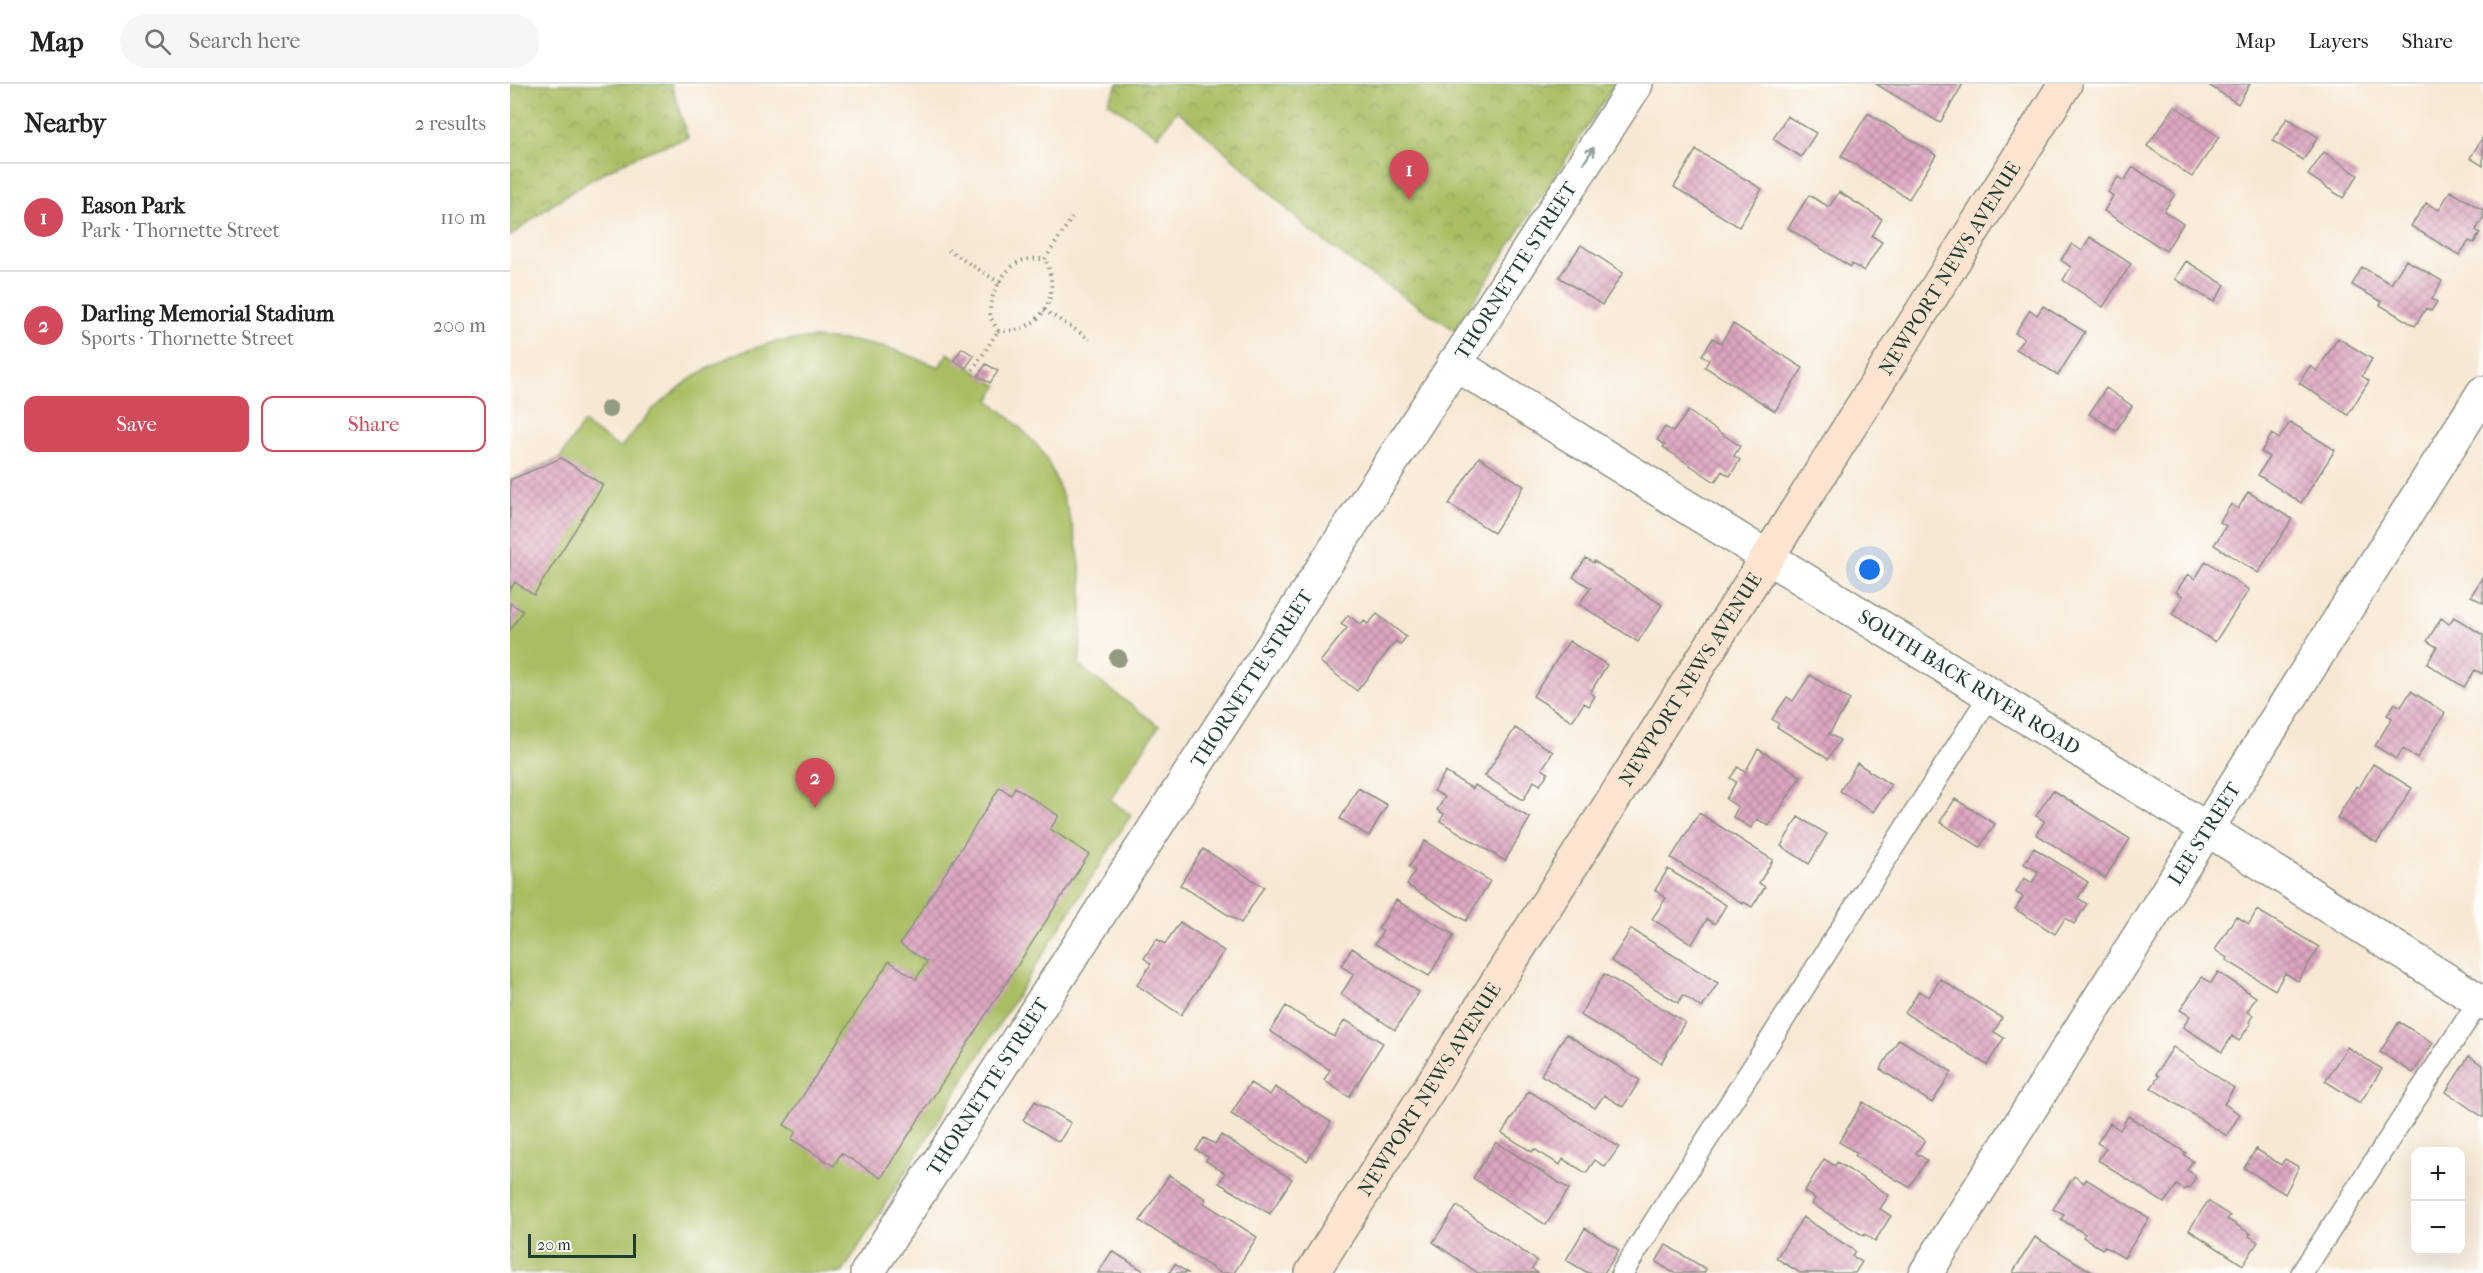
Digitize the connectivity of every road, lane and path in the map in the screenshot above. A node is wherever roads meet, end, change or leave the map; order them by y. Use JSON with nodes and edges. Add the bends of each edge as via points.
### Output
{"nodes":[{"id":1,"x":1636,"y":84,"type":"edge"},
{"id":2,"x":2065,"y":84,"type":"edge"},
{"id":3,"x":1072,"y":218,"type":"dead end"},
{"id":4,"x":948,"y":250,"type":"dead end"},
{"id":5,"x":1045,"y":259,"type":"junction"},
{"id":6,"x":1000,"y":283,"type":"junction"},
{"id":7,"x":1044,"y":310,"type":"junction"},
{"id":8,"x":998,"y":331,"type":"junction"},
{"id":9,"x":1090,"y":339,"type":"dead end"},
{"id":10,"x":1455,"y":363,"type":"junction"},
{"id":11,"x":973,"y":370,"type":"dead end"},
{"id":12,"x":2483,"y":393,"type":"edge"},
{"id":13,"x":1767,"y":558,"type":"junction"},
{"id":14,"x":1990,"y":695,"type":"junction"},
{"id":15,"x":2207,"y":829,"type":"junction"},
{"id":16,"x":2481,"y":1002,"type":"edge"},
{"id":17,"x":867,"y":1273,"type":"edge"},
{"id":18,"x":1312,"y":1273,"type":"edge"},
{"id":19,"x":1622,"y":1273,"type":"edge"},
{"id":20,"x":1926,"y":1273,"type":"edge"},
{"id":21,"x":2302,"y":1273,"type":"edge"}],
"edges":[{"from":10,"to":1,"type":"street","name":"THORNETTE STREET","one_way":true},
{"from":2,"to":13,"type":"street","name":"NEWPORT NEWS AVENUE"},
{"from":3,"to":5,"type":"path"},
{"from":4,"to":6,"type":"path"},
{"from":5,"to":6,"type":"path","via":[[1019,261]]},
{"from":5,"to":7,"type":"path","via":[[1052,284]]},
{"from":6,"to":8,"type":"path","via":[[991,307]]},
{"from":7,"to":8,"type":"path","via":[[1024,329]]},
{"from":7,"to":9,"type":"path"},
{"from":8,"to":11,"type":"path"},
{"from":10,"to":13,"type":"street","name":"SOUTH BACK RIVER ROAD"},
{"from":10,"to":17,"type":"street","name":"THORNETTE STREET"},
{"from":12,"to":15,"type":"street","name":"LEE STREET"},
{"from":13,"to":14,"type":"street","name":"SOUTH BACK RIVER ROAD"},
{"from":13,"to":18,"type":"street","name":"NEWPORT NEWS AVENUE"},
{"from":14,"to":15,"type":"street","name":"SOUTH BACK RIVER ROAD"},
{"from":14,"to":19,"type":"lane"},
{"from":15,"to":16,"type":"street","name":"SOUTH BACK RIVER ROAD"},
{"from":15,"to":20,"type":"street","name":"LEE STREET"},
{"from":16,"to":21,"type":"lane"}]}
